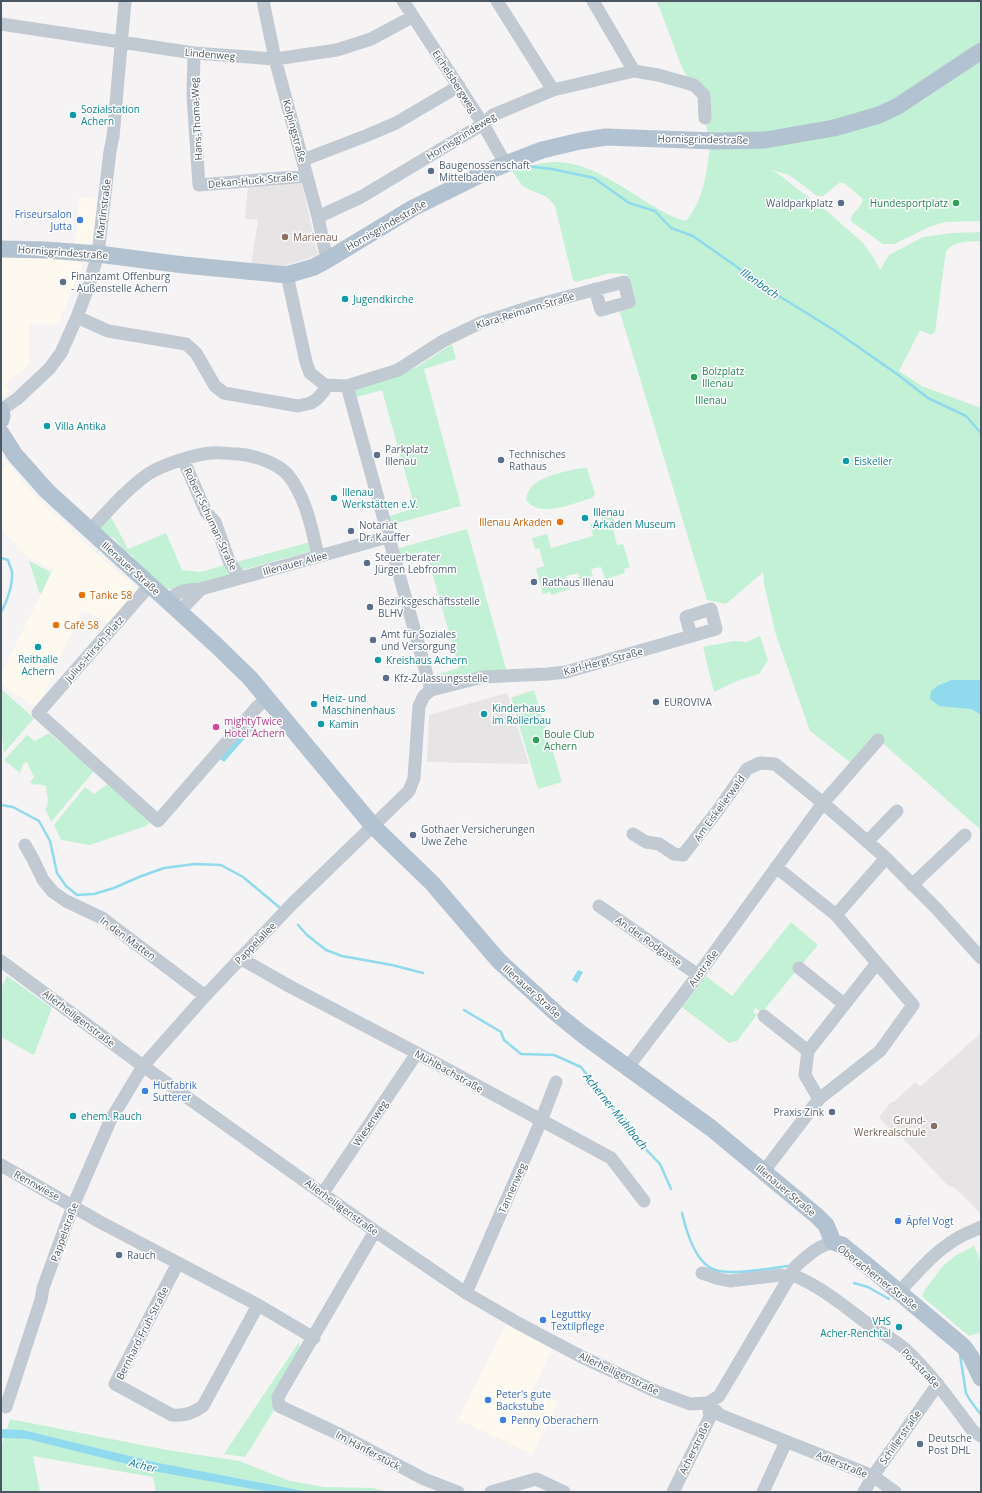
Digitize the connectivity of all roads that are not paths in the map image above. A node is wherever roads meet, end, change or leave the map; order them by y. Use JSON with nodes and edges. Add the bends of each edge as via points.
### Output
{"nodes":[{"id":1,"x":126,"y":1,"type":"edge"},
{"id":2,"x":263,"y":1,"type":"edge"},
{"id":3,"x":497,"y":1,"type":"edge"},
{"id":4,"x":593,"y":1,"type":"edge"},
{"id":5,"x":407,"y":2,"type":"edge"},
{"id":6,"x":412,"y":18,"type":"junction"},
{"id":7,"x":1,"y":24,"type":"edge"},
{"id":8,"x":122,"y":42,"type":"junction"},
{"id":9,"x":981,"y":51,"type":"edge"},
{"id":10,"x":194,"y":53,"type":"junction"},
{"id":11,"x":275,"y":59,"type":"junction"},
{"id":12,"x":634,"y":71,"type":"junction"},
{"id":13,"x":459,"y":86,"type":"junction"},
{"id":14,"x":553,"y":90,"type":"junction"},
{"id":15,"x":705,"y":118,"type":"dead end"},
{"id":16,"x":483,"y":124,"type":"junction"},
{"id":17,"x":303,"y":160,"type":"junction"},
{"id":18,"x":505,"y":163,"type":"junction"},
{"id":19,"x":306,"y":176,"type":"junction"},
{"id":20,"x":199,"y":185,"type":"joint"},
{"id":21,"x":318,"y":217,"type":"junction"},
{"id":22,"x":1,"y":249,"type":"edge"},
{"id":23,"x":98,"y":254,"type":"junction"},
{"id":24,"x":327,"y":260,"type":"junction"},
{"id":25,"x":287,"y":275,"type":"junction"},
{"id":26,"x":595,"y":290,"type":"dead end"},
{"id":27,"x":77,"y":317,"type":"junction"},
{"id":28,"x":325,"y":385,"type":"junction"},
{"id":29,"x":347,"y":386,"type":"junction"},
{"id":30,"x":1,"y":410,"type":"edge"},
{"id":31,"x":1,"y":420,"type":"edge"},
{"id":32,"x":1,"y":433,"type":"edge"},
{"id":33,"x":183,"y":459,"type":"junction"},
{"id":34,"x":89,"y":530,"type":"junction"},
{"id":35,"x":388,"y":537,"type":"junction"},
{"id":36,"x":318,"y":556,"type":"junction"},
{"id":37,"x":240,"y":578,"type":"junction"},
{"id":38,"x":150,"y":585,"type":"junction"},
{"id":39,"x":173,"y":606,"type":"junction"},
{"id":40,"x":691,"y":636,"type":"dead end"},
{"id":41,"x":432,"y":690,"type":"junction"},
{"id":42,"x":268,"y":698,"type":"junction"},
{"id":43,"x":878,"y":740,"type":"dead end"},
{"id":44,"x":823,"y":803,"type":"junction"},
{"id":45,"x":897,"y":811,"type":"dead end"},
{"id":46,"x":374,"y":826,"type":"junction"},
{"id":47,"x":633,"y":834,"type":"dead end"},
{"id":48,"x":965,"y":835,"type":"dead end"},
{"id":49,"x":867,"y":842,"type":"junction"},
{"id":50,"x":25,"y":845,"type":"dead end"},
{"id":51,"x":886,"y":858,"type":"junction"},
{"id":52,"x":776,"y":867,"type":"junction"},
{"id":53,"x":912,"y":885,"type":"junction"},
{"id":54,"x":599,"y":906,"type":"dead end"},
{"id":55,"x":836,"y":915,"type":"junction"},
{"id":56,"x":240,"y":958,"type":"junction"},
{"id":57,"x":981,"y":958,"type":"edge"},
{"id":58,"x":1,"y":961,"type":"edge"},
{"id":59,"x":877,"y":963,"type":"junction"},
{"id":60,"x":798,"y":968,"type":"dead end"},
{"id":61,"x":698,"y":975,"type":"junction"},
{"id":62,"x":205,"y":996,"type":"junction"},
{"id":63,"x":844,"y":1004,"type":"junction"},
{"id":64,"x":764,"y":1016,"type":"dead end"},
{"id":65,"x":808,"y":1051,"type":"junction"},
{"id":66,"x":417,"y":1052,"type":"junction"},
{"id":67,"x":143,"y":1066,"type":"junction"},
{"id":68,"x":628,"y":1067,"type":"junction"},
{"id":69,"x":556,"y":1082,"type":"dead end"},
{"id":70,"x":820,"y":1099,"type":"junction"},
{"id":71,"x":541,"y":1121,"type":"junction"},
{"id":72,"x":1,"y":1165,"type":"edge"},
{"id":73,"x":764,"y":1171,"type":"junction"},
{"id":74,"x":323,"y":1193,"type":"junction"},
{"id":75,"x":644,"y":1201,"type":"dead end"},
{"id":76,"x":73,"y":1206,"type":"junction"},
{"id":77,"x":981,"y":1227,"type":"edge"},
{"id":78,"x":375,"y":1231,"type":"junction"},
{"id":79,"x":833,"y":1242,"type":"junction"},
{"id":80,"x":178,"y":1263,"type":"junction"},
{"id":81,"x":702,"y":1273,"type":"dead end"},
{"id":82,"x":791,"y":1273,"type":"junction"},
{"id":83,"x":899,"y":1292,"type":"junction"},
{"id":84,"x":466,"y":1293,"type":"junction"},
{"id":85,"x":258,"y":1305,"type":"junction"},
{"id":86,"x":314,"y":1338,"type":"junction"},
{"id":87,"x":981,"y":1378,"type":"edge"},
{"id":88,"x":938,"y":1384,"type":"junction"},
{"id":89,"x":708,"y":1403,"type":"junction"},
{"id":90,"x":6,"y":1407,"type":"dead end"},
{"id":91,"x":981,"y":1436,"type":"edge"},
{"id":92,"x":786,"y":1442,"type":"junction"},
{"id":93,"x":873,"y":1476,"type":"junction"},
{"id":94,"x":458,"y":1492,"type":"edge"},
{"id":95,"x":492,"y":1492,"type":"edge"},
{"id":96,"x":564,"y":1492,"type":"edge"},
{"id":97,"x":673,"y":1492,"type":"edge"},
{"id":98,"x":763,"y":1492,"type":"edge"},
{"id":99,"x":864,"y":1492,"type":"edge"},
{"id":100,"x":895,"y":1492,"type":"edge"}],
"edges":[{"from":1,"to":8,"type":"street","name":"Martinstraße"},
{"from":2,"to":11,"type":"street","name":"Kolpingstraße"},
{"from":3,"to":14,"type":"street"},
{"from":4,"to":12,"type":"street"},
{"from":5,"to":6,"type":"street","name":"Eichelsbergweg"},
{"from":6,"to":11,"type":"street","name":"Lindenweg","via":[[371,40],[337,50]]},
{"from":6,"to":13,"type":"street","name":"Eichelsbergweg"},
{"from":7,"to":8,"type":"street","name":"Lindenweg"},
{"from":8,"to":10,"type":"street","name":"Lindenweg"},
{"from":8,"to":23,"type":"street","name":"Martinstraße"},
{"from":9,"to":18,"type":"main road","name":"Hornisgrindestraße","via":[[898,106],[834,128],[765,140],[606,137],[542,150]]},
{"from":10,"to":11,"type":"street","name":"Lindenweg"},
{"from":10,"to":20,"type":"street","name":"Hans-Thoma-Weg","via":[[193,96]]},
{"from":11,"to":17,"type":"street","name":"Kolpingstraße"},
{"from":12,"to":14,"type":"street","name":"Hornisgrindeweg"},
{"from":12,"to":15,"type":"street","name":"Hornisgrindeweg","via":[[694,85],[704,95]]},
{"from":13,"to":16,"type":"street","name":"Eichelsbergweg"},
{"from":13,"to":17,"type":"street","name":"Dekan-Huck-Straße","via":[[396,123]]},
{"from":14,"to":16,"type":"street","name":"Hornisgrindeweg","via":[[493,115]]},
{"from":16,"to":18,"type":"street","name":"Eichelsbergweg"},
{"from":16,"to":21,"type":"street","name":"Hornisgrindeweg","via":[[361,197]]},
{"from":17,"to":19,"type":"street","name":"Kolpingstraße"},
{"from":18,"to":24,"type":"main road","name":"Hornisgrindestraße","via":[[413,208]]},
{"from":19,"to":20,"type":"street","name":"Dekan-Huck-Straße"},
{"from":19,"to":21,"type":"street","name":"Kolpingstraße"},
{"from":21,"to":24,"type":"street","name":"Kolpingstraße"},
{"from":22,"to":23,"type":"main road","name":"Hornisgrindestraße"},
{"from":23,"to":25,"type":"main road","name":"Hornisgrindestraße"},
{"from":23,"to":27,"type":"street","name":"Martinstraße"},
{"from":24,"to":25,"type":"main road","name":"Hornisgrindestraße"},
{"from":25,"to":28,"type":"street","via":[[306,362],[310,373]]},
{"from":26,"to":29,"type":"street","name":"Klara-Reimann-Straße","via":[[480,323],[398,370]]},
{"from":27,"to":28,"type":"street","via":[[108,331],[186,344],[196,353],[215,386],[224,393],[298,406],[317,399],[324,392]]},
{"from":27,"to":30,"type":"street","name":"Martinstraße","via":[[61,353],[49,369],[17,399]]},
{"from":28,"to":29,"type":"street","name":"Klara-Reimann-Straße"},
{"from":29,"to":35,"type":"street"},
{"from":30,"to":31,"type":"main road"},
{"from":32,"to":34,"type":"main road","name":"Illenauer Straße","via":[[15,455],[46,491]]},
{"from":33,"to":34,"type":"street","name":"Robert-Schuman-Straße","via":[[149,474],[117,501]]},
{"from":33,"to":36,"type":"street","name":"Robert-Schuman-Straße","via":[[212,452],[249,455],[287,473],[308,514]]},
{"from":33,"to":37,"type":"street","name":"Robert-Schuman-Straße","via":[[206,512],[215,522],[230,561]]},
{"from":34,"to":38,"type":"main road","name":"Illenauer Straße"},
{"from":35,"to":36,"type":"street","name":"Illenauer Allee"},
{"from":35,"to":41,"type":"street"},
{"from":36,"to":37,"type":"street","name":"Illenauer Allee"},
{"from":37,"to":39,"type":"street","name":"Illenauer Allee","via":[[201,589]]},
{"from":38,"to":39,"type":"main road","name":"Illenauer Straße"},
{"from":38,"to":42,"type":"street","name":"Julius-Hirsch-Platz","via":[[38,714],[158,821],[257,707]]},
{"from":39,"to":42,"type":"main road","name":"Illenauer Straße","via":[[245,672]]},
{"from":40,"to":41,"type":"street","name":"Karl-Hergt-Straße","via":[[566,672],[483,677]]},
{"from":41,"to":46,"type":"street","via":[[424,696],[419,706],[415,770],[409,791]]},
{"from":42,"to":46,"type":"main road","name":"Illenauer Straße"},
{"from":43,"to":44,"type":"street","name":"Austraße"},
{"from":44,"to":47,"type":"street","name":"Am Eiskellerwald","via":[[776,764],[760,763],[747,769],[683,855],[674,854],[659,844],[646,842]]},
{"from":44,"to":49,"type":"street"},
{"from":44,"to":52,"type":"street","name":"Austraße"},
{"from":45,"to":49,"type":"street"},
{"from":46,"to":56,"type":"street","name":"Pappelallee","via":[[290,905]]},
{"from":46,"to":68,"type":"main road","name":"Illenauer Straße","via":[[432,883],[499,962],[557,1014]]},
{"from":48,"to":53,"type":"street"},
{"from":49,"to":51,"type":"street"},
{"from":50,"to":62,"type":"street","name":"In den Matten","via":[[43,880],[53,892],[102,918]]},
{"from":51,"to":53,"type":"street"},
{"from":51,"to":55,"type":"street"},
{"from":52,"to":55,"type":"street"},
{"from":52,"to":61,"type":"street","name":"Austraße"},
{"from":53,"to":57,"type":"street"},
{"from":54,"to":61,"type":"street","name":"An der Rodgasse"},
{"from":55,"to":59,"type":"street"},
{"from":56,"to":62,"type":"street","name":"Pappelallee"},
{"from":56,"to":66,"type":"street","name":"Mühlbachstraße"},
{"from":58,"to":67,"type":"street","name":"Allerheiligenstraße"},
{"from":59,"to":63,"type":"street"},
{"from":59,"to":70,"type":"street","via":[[912,1005],[880,1051]]},
{"from":60,"to":63,"type":"street"},
{"from":61,"to":68,"type":"street","name":"Austraße"},
{"from":62,"to":67,"type":"street","name":"Pappelallee"},
{"from":63,"to":65,"type":"street"},
{"from":64,"to":65,"type":"street"},
{"from":65,"to":70,"type":"street","via":[[805,1075]]},
{"from":66,"to":71,"type":"street","name":"Mühlbachstraße"},
{"from":66,"to":74,"type":"street","name":"Wiesenweg"},
{"from":67,"to":74,"type":"street","name":"Allerheiligenstraße"},
{"from":67,"to":76,"type":"street","name":"Pappelstraße","via":[[110,1120]]},
{"from":68,"to":73,"type":"main road","name":"Illenauer Straße"},
{"from":69,"to":71,"type":"street","name":"Tannenweg"},
{"from":70,"to":73,"type":"street"},
{"from":71,"to":75,"type":"street","name":"Mühlbachstraße","via":[[611,1158]]},
{"from":71,"to":84,"type":"street","name":"Tannenweg"},
{"from":72,"to":76,"type":"street","name":"Rennwiese"},
{"from":73,"to":79,"type":"main road","name":"Illenauer Straße","via":[[826,1225]]},
{"from":74,"to":78,"type":"street","name":"Allerheiligenstraße"},
{"from":76,"to":80,"type":"street"},
{"from":76,"to":90,"type":"street","name":"Pappelstraße","via":[[43,1288]]},
{"from":77,"to":83,"type":"street","via":[[956,1239],[937,1253]]},
{"from":78,"to":84,"type":"street","name":"Allerheiligenstraße"},
{"from":78,"to":86,"type":"street"},
{"from":79,"to":82,"type":"street","name":"Oberacherner Straße","via":[[811,1253]]},
{"from":79,"to":83,"type":"main road","name":"Oberacherner Straße","via":[[842,1245]]},
{"from":80,"to":85,"type":"street"},
{"from":80,"to":85,"type":"street","name":"Bernhard-Früh-Straße","via":[[115,1384],[172,1415],[182,1416],[203,1406]]},
{"from":81,"to":82,"type":"street","name":"Poststraße","via":[[730,1281]]},
{"from":82,"to":88,"type":"street","name":"Poststraße","via":[[839,1302],[904,1349]]},
{"from":82,"to":89,"type":"street","name":"Oberacherner Straße","via":[[719,1396]]},
{"from":83,"to":87,"type":"main road","name":"Oberacherner Straße","via":[[964,1347]]},
{"from":84,"to":89,"type":"street","name":"Allerheiligenstraße","via":[[575,1353],[655,1391],[690,1404]]},
{"from":85,"to":86,"type":"street"},
{"from":86,"to":94,"type":"street","name":"Im Hänferstück","via":[[278,1397],[279,1406],[424,1479]]},
{"from":88,"to":91,"type":"street","name":"Poststraße","via":[[973,1431]]},
{"from":88,"to":93,"type":"street","name":"Schillerstraße"},
{"from":89,"to":92,"type":"street","name":"Adlerstraße","via":[[720,1415]]},
{"from":89,"to":97,"type":"street","name":"Acherstraße","via":[[710,1417]]},
{"from":92,"to":93,"type":"street","name":"Adlerstraße"},
{"from":92,"to":98,"type":"street"},
{"from":93,"to":99,"type":"street","name":"Schillerstraße"},
{"from":93,"to":100,"type":"street","name":"Adlerstraße"},
{"from":95,"to":96,"type":"street","via":[[536,1479]]}]}
